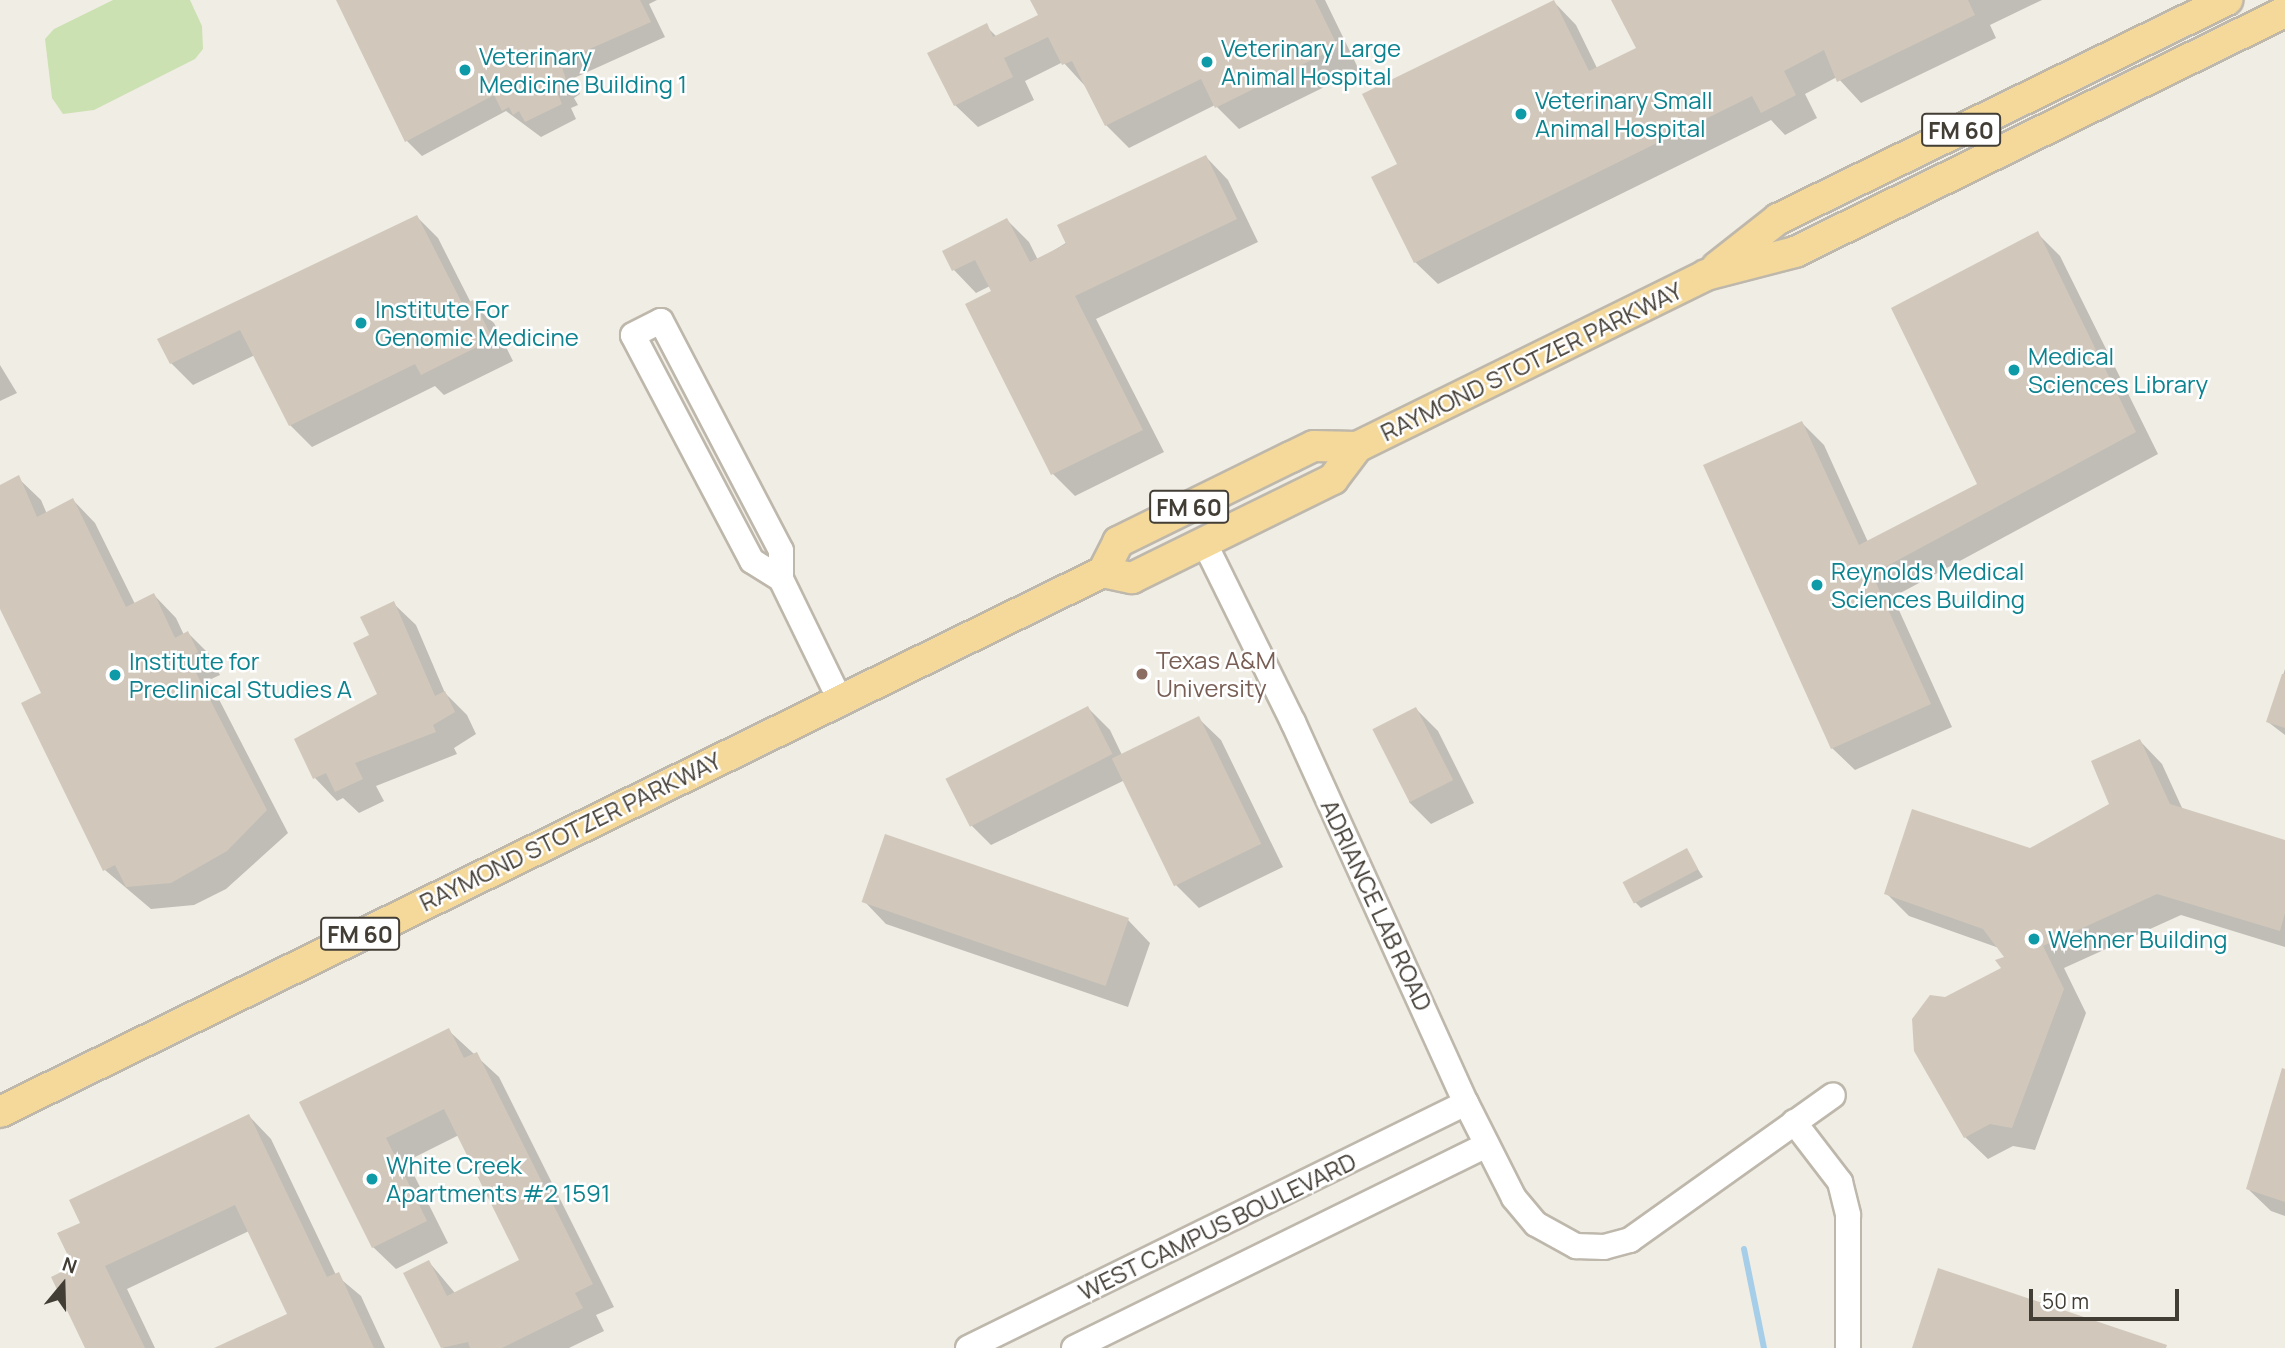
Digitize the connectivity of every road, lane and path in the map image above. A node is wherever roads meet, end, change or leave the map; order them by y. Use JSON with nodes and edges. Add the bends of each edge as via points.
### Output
{"nodes":[{"id":1,"x":2227,"y":0,"type":"edge"},
{"id":2,"x":2285,"y":12,"type":"edge"},
{"id":3,"x":1907,"y":157,"type":"junction"},
{"id":4,"x":1924,"y":190,"type":"junction"},
{"id":5,"x":1706,"y":275,"type":"junction"},
{"id":6,"x":1357,"y":447,"type":"junction"},
{"id":7,"x":1291,"y":457,"type":"junction"},
{"id":8,"x":1204,"y":542,"type":"junction"},
{"id":9,"x":1103,"y":572,"type":"junction"},
{"id":10,"x":781,"y":579,"type":"junction"},
{"id":11,"x":839,"y":698,"type":"junction"},
{"id":12,"x":1833,"y":1095,"type":"dead end"},
{"id":13,"x":1466,"y":1103,"type":"junction"},
{"id":14,"x":0,"y":1112,"type":"edge"},
{"id":15,"x":1794,"y":1122,"type":"junction"},
{"id":16,"x":1486,"y":1145,"type":"junction"},
{"id":17,"x":968,"y":1348,"type":"edge"},
{"id":18,"x":1074,"y":1348,"type":"edge"},
{"id":19,"x":1848,"y":1348,"type":"edge"}],
"edges":[{"from":1,"to":3,"type":"main road","name":"RAYMOND STOTZER PARKWAY","number":"FM 60"},
{"from":2,"to":4,"type":"main road","name":"RAYMOND STOTZER PARKWAY","number":"FM 60"},
{"from":3,"to":4,"type":"main road"},
{"from":3,"to":5,"type":"main road","name":"RAYMOND STOTZER PARKWAY","number":"FM 60","via":[[1778,219]]},
{"from":4,"to":5,"type":"main road","name":"RAYMOND STOTZER PARKWAY","number":"FM 60","via":[[1795,252]]},
{"from":5,"to":6,"type":"main road","name":"RAYMOND STOTZER PARKWAY","number":"FM 60"},
{"from":6,"to":7,"type":"main road","name":"RAYMOND STOTZER PARKWAY","number":"FM 60","via":[[1314,446]]},
{"from":6,"to":8,"type":"main road","name":"RAYMOND STOTZER PARKWAY","number":"FM 60","via":[[1333,479]]},
{"from":7,"to":8,"type":"main road","via":[[1270,488],[1212,517]]},
{"from":7,"to":9,"type":"main road","name":"RAYMOND STOTZER PARKWAY","number":"FM 60","via":[[1118,542]]},
{"from":8,"to":9,"type":"main road","name":"RAYMOND STOTZER PARKWAY","number":"FM 60","via":[[1132,578]]},
{"from":8,"to":13,"type":"street","name":"ADRIANCE LAB ROAD","via":[[1293,722]]},
{"from":9,"to":11,"type":"main road","name":"RAYMOND STOTZER PARKWAY","number":"FM 60"},
{"from":10,"to":10,"type":"street","via":[[752,561],[633,335],[661,321],[781,551]]},
{"from":10,"to":11,"type":"street"},
{"from":11,"to":14,"type":"main road","name":"RAYMOND STOTZER PARKWAY","number":"FM 60"},
{"from":12,"to":15,"type":"street"},
{"from":13,"to":16,"type":"street","name":"ADRIANCE LAB ROAD"},
{"from":13,"to":17,"type":"street","name":"WEST CAMPUS BOULEVARD"},
{"from":15,"to":16,"type":"street","name":"ADRIANCE LAB ROAD","via":[[1630,1240],[1604,1247],[1576,1245],[1550,1235],[1524,1212]]},
{"from":15,"to":19,"type":"street","via":[[1840,1182],[1848,1214]]},
{"from":16,"to":18,"type":"street","name":"WEST CAMPUS BOULEVARD"}]}
